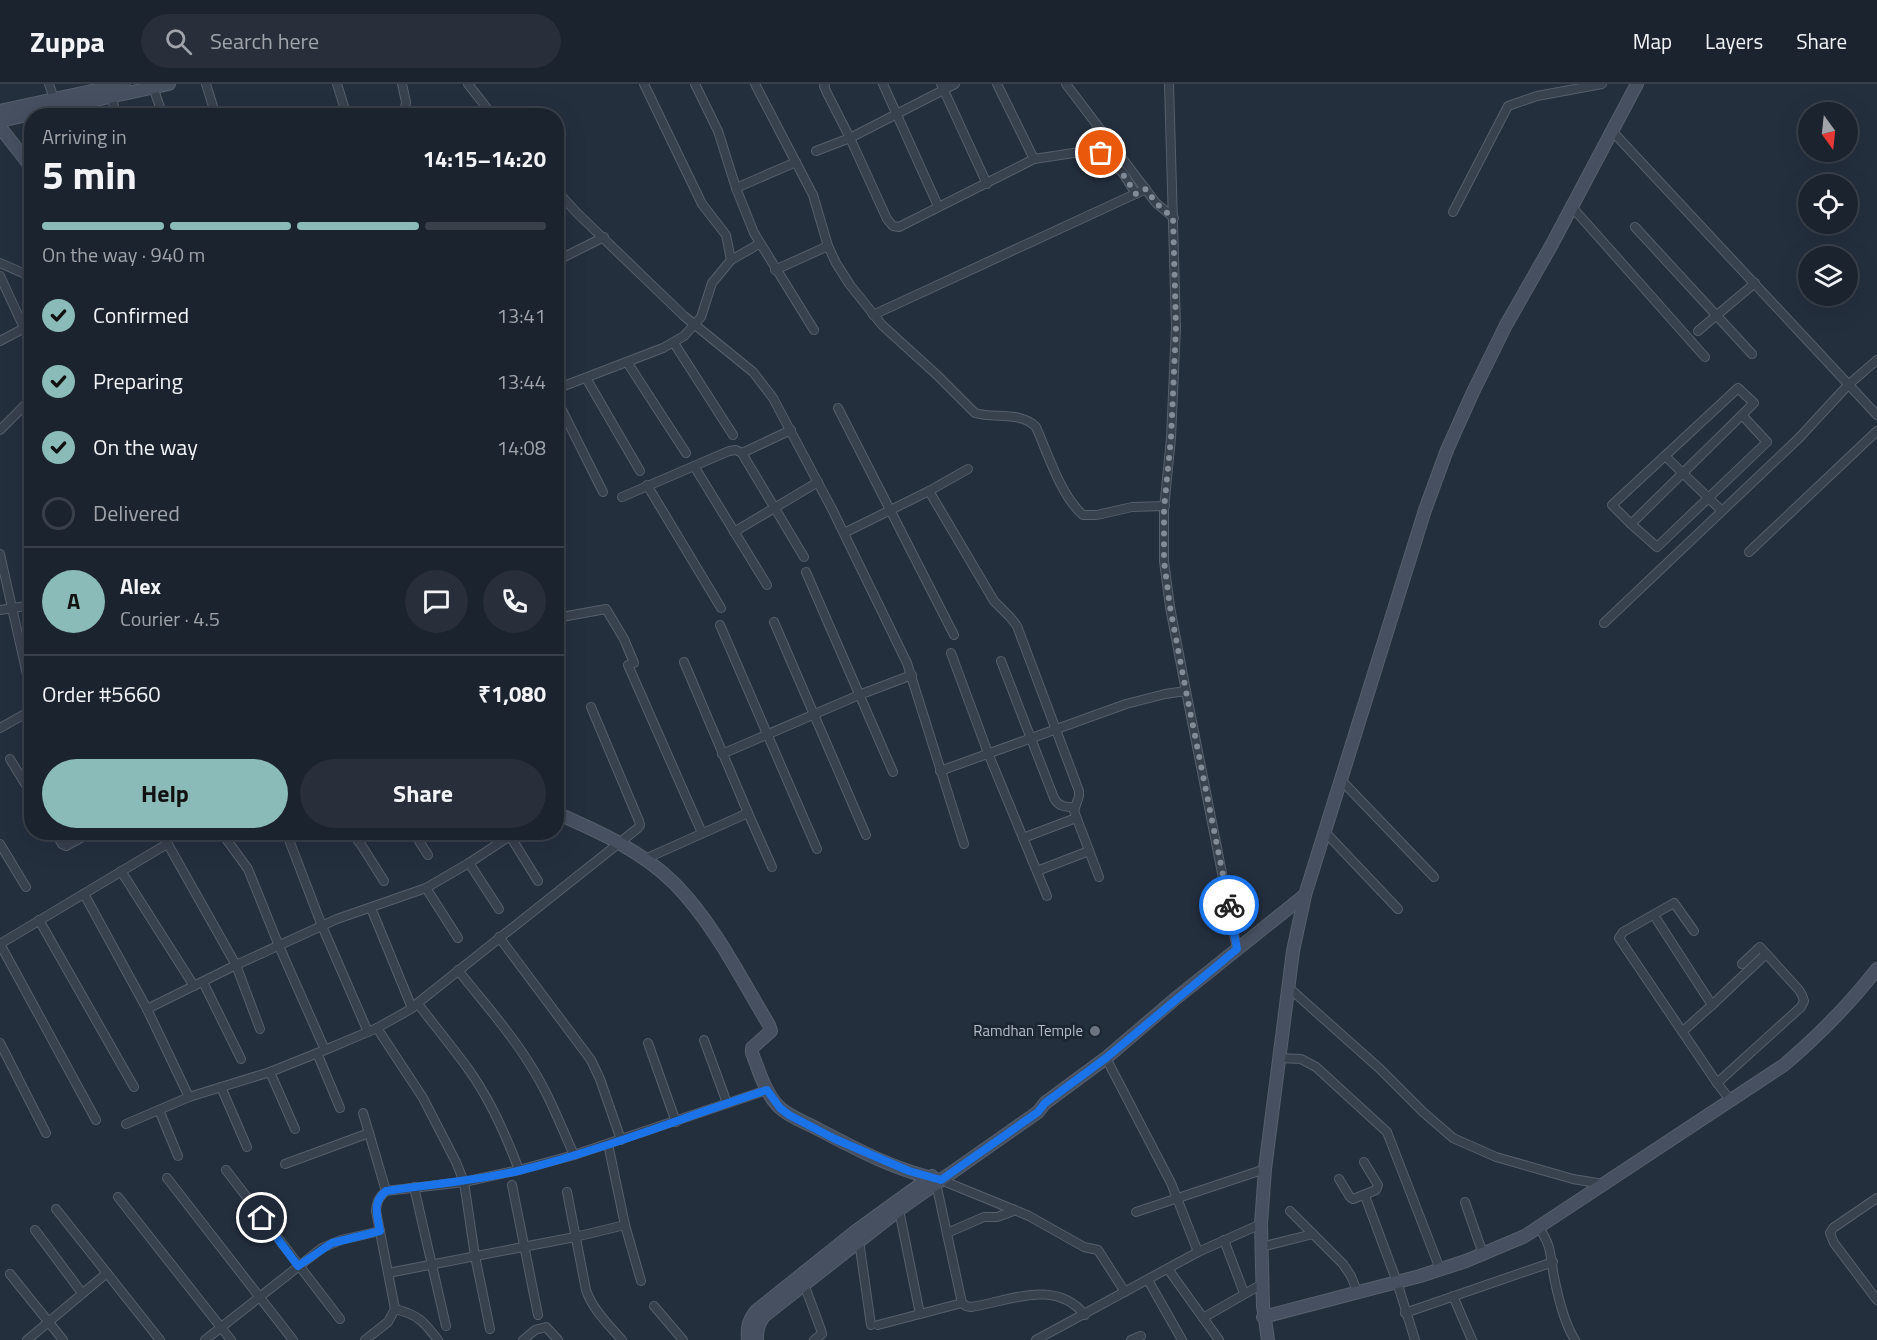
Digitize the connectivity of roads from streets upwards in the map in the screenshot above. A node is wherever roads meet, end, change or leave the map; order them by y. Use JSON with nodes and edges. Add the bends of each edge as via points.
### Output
{"nodes":[{"id":1,"x":49,"y":84,"type":"edge"},
{"id":2,"x":123,"y":84,"type":"edge"},
{"id":3,"x":169,"y":84,"type":"edge"},
{"id":4,"x":206,"y":84,"type":"edge"},
{"id":5,"x":337,"y":84,"type":"edge"},
{"id":6,"x":402,"y":84,"type":"edge"},
{"id":7,"x":468,"y":84,"type":"edge"},
{"id":8,"x":644,"y":84,"type":"edge"},
{"id":9,"x":695,"y":84,"type":"edge"},
{"id":10,"x":755,"y":84,"type":"edge"},
{"id":11,"x":825,"y":84,"type":"edge"},
{"id":12,"x":883,"y":84,"type":"edge"},
{"id":13,"x":955,"y":84,"type":"edge"},
{"id":14,"x":997,"y":84,"type":"edge"},
{"id":15,"x":1066,"y":84,"type":"edge"},
{"id":16,"x":1169,"y":84,"type":"edge"},
{"id":17,"x":1602,"y":84,"type":"edge"},
{"id":18,"x":1633,"y":85,"type":"edge"},
{"id":19,"x":153,"y":87,"type":"junction"},
{"id":20,"x":943,"y":87,"type":"edge"},
{"id":21,"x":105,"y":89,"type":"edge"},
{"id":22,"x":60,"y":107,"type":"edge"},
{"id":23,"x":45,"y":108,"type":"edge"},
{"id":24,"x":113,"y":108,"type":"edge"},
{"id":25,"x":160,"y":108,"type":"edge"},
{"id":26,"x":213,"y":108,"type":"edge"},
{"id":27,"x":344,"y":108,"type":"edge"},
{"id":28,"x":405,"y":108,"type":"edge"},
{"id":29,"x":487,"y":108,"type":"edge"},
{"id":30,"x":24,"y":109,"type":"edge"},
{"id":31,"x":0,"y":111,"type":"edge"},
{"id":32,"x":897,"y":113,"type":"junction"},
{"id":33,"x":24,"y":115,"type":"edge"},
{"id":34,"x":0,"y":121,"type":"edge"},
{"id":35,"x":0,"y":128,"type":"edge"},
{"id":36,"x":1612,"y":131,"type":"junction"},
{"id":37,"x":850,"y":138,"type":"junction"},
{"id":38,"x":816,"y":152,"type":"dead end"},
{"id":39,"x":24,"y":158,"type":"edge"},
{"id":40,"x":1034,"y":159,"type":"junction"},
{"id":41,"x":796,"y":162,"type":"junction"},
{"id":42,"x":987,"y":184,"type":"junction"},
{"id":43,"x":736,"y":188,"type":"junction"},
{"id":44,"x":1146,"y":189,"type":"junction"},
{"id":45,"x":1136,"y":194,"type":"junction"},
{"id":46,"x":564,"y":199,"type":"edge"},
{"id":47,"x":938,"y":206,"type":"junction"},
{"id":48,"x":1572,"y":207,"type":"junction"},
{"id":49,"x":1453,"y":212,"type":"dead end"},
{"id":50,"x":1173,"y":218,"type":"junction"},
{"id":51,"x":1635,"y":227,"type":"dead end"},
{"id":52,"x":604,"y":237,"type":"junction"},
{"id":53,"x":759,"y":244,"type":"junction"},
{"id":54,"x":828,"y":246,"type":"junction"},
{"id":55,"x":564,"y":257,"type":"edge"},
{"id":56,"x":731,"y":260,"type":"junction"},
{"id":57,"x":0,"y":263,"type":"edge"},
{"id":58,"x":776,"y":270,"type":"junction"},
{"id":59,"x":24,"y":274,"type":"edge"},
{"id":60,"x":0,"y":276,"type":"edge"},
{"id":61,"x":1755,"y":283,"type":"junction"},
{"id":62,"x":873,"y":315,"type":"junction"},
{"id":63,"x":1716,"y":316,"type":"junction"},
{"id":64,"x":24,"y":319,"type":"edge"},
{"id":65,"x":695,"y":325,"type":"junction"},
{"id":66,"x":24,"y":328,"type":"edge"},
{"id":67,"x":814,"y":330,"type":"dead end"},
{"id":68,"x":1698,"y":331,"type":"dead end"},
{"id":69,"x":0,"y":340,"type":"edge"},
{"id":70,"x":674,"y":343,"type":"junction"},
{"id":71,"x":1752,"y":354,"type":"dead end"},
{"id":72,"x":1705,"y":357,"type":"dead end"},
{"id":73,"x":1877,"y":360,"type":"edge"},
{"id":74,"x":627,"y":362,"type":"junction"},
{"id":75,"x":586,"y":378,"type":"junction"},
{"id":76,"x":564,"y":384,"type":"edge"},
{"id":77,"x":1848,"y":386,"type":"junction"},
{"id":78,"x":24,"y":406,"type":"edge"},
{"id":79,"x":838,"y":408,"type":"dead end"},
{"id":80,"x":564,"y":414,"type":"edge"},
{"id":81,"x":1742,"y":415,"type":"junction"},
{"id":82,"x":1877,"y":415,"type":"edge"},
{"id":83,"x":0,"y":430,"type":"edge"},
{"id":84,"x":791,"y":430,"type":"junction"},
{"id":85,"x":1877,"y":431,"type":"edge"},
{"id":86,"x":733,"y":435,"type":"dead end"},
{"id":87,"x":686,"y":453,"type":"dead end"},
{"id":88,"x":742,"y":453,"type":"junction"},
{"id":89,"x":1665,"y":456,"type":"junction"},
{"id":90,"x":694,"y":466,"type":"junction"},
{"id":91,"x":968,"y":469,"type":"dead end"},
{"id":92,"x":640,"y":471,"type":"dead end"},
{"id":93,"x":1683,"y":473,"type":"junction"},
{"id":94,"x":818,"y":482,"type":"junction"},
{"id":95,"x":647,"y":485,"type":"junction"},
{"id":96,"x":929,"y":491,"type":"junction"},
{"id":97,"x":603,"y":492,"type":"dead end"},
{"id":98,"x":622,"y":497,"type":"dead end"},
{"id":99,"x":1708,"y":497,"type":"junction"},
{"id":100,"x":1164,"y":506,"type":"junction"},
{"id":101,"x":774,"y":508,"type":"junction"},
{"id":102,"x":1722,"y":510,"type":"junction"},
{"id":103,"x":890,"y":511,"type":"junction"},
{"id":104,"x":1631,"y":524,"type":"junction"},
{"id":105,"x":735,"y":532,"type":"junction"},
{"id":106,"x":844,"y":533,"type":"junction"},
{"id":107,"x":1749,"y":552,"type":"dead end"},
{"id":108,"x":0,"y":554,"type":"edge"},
{"id":109,"x":804,"y":557,"type":"dead end"},
{"id":110,"x":806,"y":572,"type":"dead end"},
{"id":111,"x":767,"y":585,"type":"dead end"},
{"id":112,"x":24,"y":606,"type":"edge"},
{"id":113,"x":13,"y":608,"type":"junction"},
{"id":114,"x":722,"y":608,"type":"dead end"},
{"id":115,"x":0,"y":610,"type":"edge"},
{"id":116,"x":564,"y":617,"type":"edge"},
{"id":117,"x":774,"y":622,"type":"dead end"},
{"id":118,"x":1604,"y":622,"type":"dead end"},
{"id":119,"x":720,"y":625,"type":"dead end"},
{"id":120,"x":954,"y":635,"type":"dead end"},
{"id":121,"x":951,"y":653,"type":"dead end"},
{"id":122,"x":24,"y":660,"type":"edge"},
{"id":123,"x":1001,"y":661,"type":"dead end"},
{"id":124,"x":684,"y":662,"type":"dead end"},
{"id":125,"x":912,"y":675,"type":"junction"},
{"id":126,"x":1186,"y":691,"type":"junction"},
{"id":127,"x":859,"y":695,"type":"junction"},
{"id":128,"x":591,"y":707,"type":"dead end"},
{"id":129,"x":24,"y":714,"type":"edge"},
{"id":130,"x":813,"y":714,"type":"junction"},
{"id":131,"x":0,"y":728,"type":"edge"},
{"id":132,"x":1056,"y":729,"type":"junction"},
{"id":133,"x":767,"y":735,"type":"junction"},
{"id":134,"x":1030,"y":738,"type":"junction"},
{"id":135,"x":988,"y":753,"type":"junction"},
{"id":136,"x":722,"y":754,"type":"junction"},
{"id":137,"x":10,"y":759,"type":"dead end"},
{"id":138,"x":940,"y":771,"type":"junction"},
{"id":139,"x":893,"y":772,"type":"dead end"},
{"id":140,"x":1341,"y":780,"type":"junction"},
{"id":141,"x":24,"y":782,"type":"edge"},
{"id":142,"x":1074,"y":807,"type":"junction"},
{"id":143,"x":748,"y":813,"type":"junction"},
{"id":144,"x":564,"y":817,"type":"edge"},
{"id":145,"x":1076,"y":818,"type":"junction"},
{"id":146,"x":1325,"y":832,"type":"junction"},
{"id":147,"x":702,"y":834,"type":"junction"},
{"id":148,"x":866,"y":835,"type":"dead end"},
{"id":149,"x":1023,"y":838,"type":"junction"},
{"id":150,"x":60,"y":840,"type":"edge"},
{"id":151,"x":77,"y":840,"type":"edge"},
{"id":152,"x":165,"y":840,"type":"edge"},
{"id":153,"x":227,"y":840,"type":"edge"},
{"id":154,"x":289,"y":840,"type":"edge"},
{"id":155,"x":418,"y":840,"type":"edge"},
{"id":156,"x":504,"y":840,"type":"edge"},
{"id":157,"x":516,"y":840,"type":"edge"},
{"id":158,"x":358,"y":841,"type":"edge"},
{"id":159,"x":619,"y":843,"type":"junction"},
{"id":160,"x":167,"y":844,"type":"junction"},
{"id":161,"x":964,"y":844,"type":"dead end"},
{"id":162,"x":1,"y":847,"type":"edge"},
{"id":163,"x":817,"y":849,"type":"dead end"},
{"id":164,"x":1089,"y":851,"type":"junction"},
{"id":165,"x":428,"y":855,"type":"dead end"},
{"id":166,"x":645,"y":859,"type":"junction"},
{"id":167,"x":469,"y":863,"type":"junction"},
{"id":168,"x":772,"y":867,"type":"dead end"},
{"id":169,"x":121,"y":871,"type":"junction"},
{"id":170,"x":1037,"y":871,"type":"junction"},
{"id":171,"x":1099,"y":877,"type":"dead end"},
{"id":172,"x":1434,"y":877,"type":"dead end"},
{"id":173,"x":538,"y":881,"type":"dead end"},
{"id":174,"x":384,"y":882,"type":"dead end"},
{"id":175,"x":26,"y":887,"type":"dead end"},
{"id":176,"x":426,"y":888,"type":"junction"},
{"id":177,"x":84,"y":894,"type":"junction"},
{"id":178,"x":1305,"y":895,"type":"junction"},
{"id":179,"x":1047,"y":896,"type":"dead end"},
{"id":180,"x":370,"y":909,"type":"junction"},
{"id":181,"x":499,"y":909,"type":"dead end"},
{"id":182,"x":1398,"y":909,"type":"dead end"},
{"id":183,"x":39,"y":920,"type":"junction"},
{"id":184,"x":1657,"y":920,"type":"dead end"},
{"id":185,"x":322,"y":926,"type":"junction"},
{"id":186,"x":1694,"y":931,"type":"dead end"},
{"id":187,"x":499,"y":937,"type":"junction"},
{"id":188,"x":458,"y":938,"type":"dead end"},
{"id":189,"x":0,"y":944,"type":"edge"},
{"id":190,"x":279,"y":946,"type":"junction"},
{"id":191,"x":1237,"y":949,"type":"junction"},
{"id":192,"x":1766,"y":954,"type":"junction"},
{"id":193,"x":1742,"y":964,"type":"dead end"},
{"id":194,"x":236,"y":965,"type":"junction"},
{"id":195,"x":1877,"y":969,"type":"edge"},
{"id":196,"x":458,"y":970,"type":"junction"},
{"id":197,"x":199,"y":984,"type":"junction"},
{"id":198,"x":1288,"y":987,"type":"junction"},
{"id":199,"x":1712,"y":1005,"type":"junction"},
{"id":200,"x":415,"y":1006,"type":"junction"},
{"id":201,"x":147,"y":1009,"type":"junction"},
{"id":202,"x":377,"y":1028,"type":"junction"},
{"id":203,"x":260,"y":1029,"type":"dead end"},
{"id":204,"x":1683,"y":1031,"type":"junction"},
{"id":205,"x":368,"y":1032,"type":"junction"},
{"id":206,"x":704,"y":1040,"type":"dead end"},
{"id":207,"x":0,"y":1043,"type":"edge"},
{"id":208,"x":648,"y":1043,"type":"dead end"},
{"id":209,"x":321,"y":1052,"type":"junction"},
{"id":210,"x":1106,"y":1058,"type":"junction"},
{"id":211,"x":1279,"y":1058,"type":"junction"},
{"id":212,"x":241,"y":1059,"type":"dead end"},
{"id":213,"x":270,"y":1072,"type":"junction"},
{"id":214,"x":1717,"y":1083,"type":"junction"},
{"id":215,"x":134,"y":1087,"type":"dead end"},
{"id":216,"x":221,"y":1087,"type":"junction"},
{"id":217,"x":767,"y":1090,"type":"junction"},
{"id":218,"x":189,"y":1097,"type":"junction"},
{"id":219,"x":1731,"y":1101,"type":"junction"},
{"id":220,"x":727,"y":1103,"type":"junction"},
{"id":221,"x":340,"y":1108,"type":"dead end"},
{"id":222,"x":159,"y":1110,"type":"junction"},
{"id":223,"x":363,"y":1113,"type":"dead end"},
{"id":224,"x":96,"y":1120,"type":"dead end"},
{"id":225,"x":676,"y":1122,"type":"junction"},
{"id":226,"x":126,"y":1124,"type":"dead end"},
{"id":227,"x":295,"y":1129,"type":"dead end"},
{"id":228,"x":46,"y":1133,"type":"dead end"},
{"id":229,"x":369,"y":1133,"type":"junction"},
{"id":230,"x":621,"y":1140,"type":"junction"},
{"id":231,"x":608,"y":1144,"type":"junction"},
{"id":232,"x":248,"y":1147,"type":"dead end"},
{"id":233,"x":574,"y":1155,"type":"junction"},
{"id":234,"x":178,"y":1156,"type":"dead end"},
{"id":235,"x":1364,"y":1162,"type":"dead end"},
{"id":236,"x":285,"y":1164,"type":"dead end"},
{"id":237,"x":1265,"y":1169,"type":"junction"},
{"id":238,"x":226,"y":1170,"type":"dead end"},
{"id":239,"x":519,"y":1170,"type":"junction"},
{"id":240,"x":167,"y":1178,"type":"dead end"},
{"id":241,"x":1339,"y":1179,"type":"dead end"},
{"id":242,"x":936,"y":1180,"type":"junction"},
{"id":243,"x":464,"y":1182,"type":"junction"},
{"id":244,"x":512,"y":1185,"type":"dead end"},
{"id":245,"x":1604,"y":1185,"type":"junction"},
{"id":246,"x":414,"y":1187,"type":"junction"},
{"id":247,"x":386,"y":1191,"type":"junction"},
{"id":248,"x":567,"y":1192,"type":"dead end"},
{"id":249,"x":1365,"y":1196,"type":"junction"},
{"id":250,"x":118,"y":1197,"type":"dead end"},
{"id":251,"x":1177,"y":1199,"type":"junction"},
{"id":252,"x":1876,"y":1201,"type":"edge"},
{"id":253,"x":1465,"y":1202,"type":"dead end"},
{"id":254,"x":898,"y":1206,"type":"junction"},
{"id":255,"x":56,"y":1209,"type":"dead end"},
{"id":256,"x":1013,"y":1209,"type":"junction"},
{"id":257,"x":1290,"y":1211,"type":"dead end"},
{"id":258,"x":1136,"y":1212,"type":"dead end"},
{"id":259,"x":1261,"y":1224,"type":"junction"},
{"id":260,"x":625,"y":1225,"type":"junction"},
{"id":261,"x":1541,"y":1227,"type":"junction"},
{"id":262,"x":35,"y":1230,"type":"dead end"},
{"id":263,"x":380,"y":1231,"type":"junction"},
{"id":264,"x":947,"y":1233,"type":"junction"},
{"id":265,"x":1313,"y":1234,"type":"junction"},
{"id":266,"x":575,"y":1237,"type":"junction"},
{"id":267,"x":1224,"y":1240,"type":"junction"},
{"id":268,"x":859,"y":1241,"type":"junction"},
{"id":269,"x":524,"y":1246,"type":"junction"},
{"id":270,"x":1261,"y":1247,"type":"junction"},
{"id":271,"x":1198,"y":1252,"type":"junction"},
{"id":272,"x":1483,"y":1254,"type":"junction"},
{"id":273,"x":475,"y":1256,"type":"junction"},
{"id":274,"x":1553,"y":1262,"type":"junction"},
{"id":275,"x":431,"y":1265,"type":"junction"},
{"id":276,"x":298,"y":1266,"type":"junction"},
{"id":277,"x":1168,"y":1269,"type":"junction"},
{"id":278,"x":1440,"y":1269,"type":"junction"},
{"id":279,"x":388,"y":1273,"type":"junction"},
{"id":280,"x":10,"y":1274,"type":"dead end"},
{"id":281,"x":107,"y":1274,"type":"junction"},
{"id":282,"x":1148,"y":1280,"type":"junction"},
{"id":283,"x":641,"y":1281,"type":"dead end"},
{"id":284,"x":1397,"y":1282,"type":"junction"},
{"id":285,"x":804,"y":1284,"type":"junction"},
{"id":286,"x":1262,"y":1284,"type":"junction"},
{"id":287,"x":1357,"y":1291,"type":"junction"},
{"id":288,"x":1125,"y":1292,"type":"junction"},
{"id":289,"x":82,"y":1293,"type":"junction"},
{"id":290,"x":1244,"y":1293,"type":"junction"},
{"id":291,"x":260,"y":1296,"type":"junction"},
{"id":292,"x":1453,"y":1296,"type":"junction"},
{"id":293,"x":1877,"y":1300,"type":"edge"},
{"id":294,"x":962,"y":1303,"type":"junction"},
{"id":295,"x":654,"y":1306,"type":"dead end"},
{"id":296,"x":395,"y":1309,"type":"junction"},
{"id":297,"x":1405,"y":1313,"type":"junction"},
{"id":298,"x":920,"y":1314,"type":"junction"},
{"id":299,"x":538,"y":1315,"type":"dead end"},
{"id":300,"x":1085,"y":1315,"type":"junction"},
{"id":301,"x":1263,"y":1317,"type":"junction"},
{"id":302,"x":1203,"y":1318,"type":"junction"},
{"id":303,"x":340,"y":1319,"type":"dead end"},
{"id":304,"x":49,"y":1321,"type":"junction"},
{"id":305,"x":446,"y":1326,"type":"dead end"},
{"id":306,"x":221,"y":1328,"type":"junction"},
{"id":307,"x":490,"y":1329,"type":"dead end"},
{"id":308,"x":378,"y":1336,"type":"edge"},
{"id":309,"x":1053,"y":1336,"type":"edge"},
{"id":310,"x":1141,"y":1336,"type":"dead end"},
{"id":311,"x":1571,"y":1339,"type":"edge"},
{"id":312,"x":27,"y":1340,"type":"edge"},
{"id":313,"x":63,"y":1340,"type":"edge"},
{"id":314,"x":160,"y":1340,"type":"edge"},
{"id":315,"x":205,"y":1340,"type":"edge"},
{"id":316,"x":231,"y":1340,"type":"edge"},
{"id":317,"x":293,"y":1340,"type":"edge"},
{"id":318,"x":364,"y":1340,"type":"edge"},
{"id":319,"x":438,"y":1340,"type":"edge"},
{"id":320,"x":523,"y":1340,"type":"edge"},
{"id":321,"x":558,"y":1340,"type":"edge"},
{"id":322,"x":622,"y":1340,"type":"edge"},
{"id":323,"x":683,"y":1340,"type":"edge"},
{"id":324,"x":748,"y":1340,"type":"edge"},
{"id":325,"x":757,"y":1340,"type":"edge"},
{"id":326,"x":814,"y":1340,"type":"edge"},
{"id":327,"x":1036,"y":1340,"type":"edge"},
{"id":328,"x":1131,"y":1340,"type":"edge"},
{"id":329,"x":1182,"y":1340,"type":"edge"},
{"id":330,"x":1219,"y":1340,"type":"edge"},
{"id":331,"x":1268,"y":1340,"type":"edge"},
{"id":332,"x":1415,"y":1340,"type":"edge"},
{"id":333,"x":1472,"y":1340,"type":"edge"}],
"edges":[{"from":1,"to":22,"type":"street"},
{"from":2,"to":21,"type":"street"},
{"from":3,"to":19,"type":"street"},
{"from":4,"to":26,"type":"street"},
{"from":5,"to":27,"type":"street"},
{"from":6,"to":28,"type":"street"},
{"from":7,"to":29,"type":"street"},
{"from":8,"to":56,"type":"street","via":[[702,204],[726,235]]},
{"from":9,"to":43,"type":"street","via":[[718,131]]},
{"from":10,"to":41,"type":"street"},
{"from":11,"to":37,"type":"street"},
{"from":12,"to":32,"type":"street"},
{"from":13,"to":20,"type":"street"},
{"from":14,"to":40,"type":"street"},
{"from":15,"to":44,"type":"street"},
{"from":16,"to":50,"type":"street"},
{"from":17,"to":49,"type":"street","via":[[1537,96],[1508,106]]},
{"from":18,"to":36,"type":"street"},
{"from":19,"to":21,"type":"street"},
{"from":19,"to":25,"type":"street"},
{"from":20,"to":32,"type":"street"},
{"from":20,"to":42,"type":"street"},
{"from":21,"to":22,"type":"street"},
{"from":21,"to":24,"type":"street"},
{"from":22,"to":23,"type":"street"},
{"from":30,"to":31,"type":"street"},
{"from":32,"to":37,"type":"street"},
{"from":32,"to":47,"type":"street"},
{"from":33,"to":34,"type":"street"},
{"from":35,"to":39,"type":"street"},
{"from":36,"to":48,"type":"street"},
{"from":36,"to":61,"type":"street"},
{"from":37,"to":38,"type":"street"},
{"from":37,"to":47,"type":"street","via":[[893,226],[899,227]]},
{"from":40,"to":42,"type":"street"},
{"from":40,"to":45,"type":"street","via":[[1101,153]]},
{"from":41,"to":43,"type":"street"},
{"from":41,"to":54,"type":"street","via":[[818,209]]},
{"from":42,"to":47,"type":"street"},
{"from":43,"to":53,"type":"street"},
{"from":44,"to":45,"type":"street"},
{"from":44,"to":50,"type":"street"},
{"from":45,"to":62,"type":"street"},
{"from":46,"to":52,"type":"street"},
{"from":48,"to":72,"type":"street"},
{"from":48,"to":140,"type":"street","via":[[1506,325],[1447,450],[1421,520]]},
{"from":50,"to":100,"type":"street","via":[[1176,327]]},
{"from":51,"to":63,"type":"street"},
{"from":52,"to":55,"type":"street"},
{"from":52,"to":65,"type":"street"},
{"from":53,"to":56,"type":"street"},
{"from":53,"to":58,"type":"street"},
{"from":54,"to":58,"type":"street"},
{"from":54,"to":62,"type":"street","via":[[849,285]]},
{"from":56,"to":65,"type":"street","via":[[712,283]]},
{"from":57,"to":59,"type":"street"},
{"from":58,"to":67,"type":"street"},
{"from":60,"to":64,"type":"street"},
{"from":61,"to":63,"type":"street"},
{"from":61,"to":77,"type":"street"},
{"from":62,"to":100,"type":"street","via":[[975,413],[1030,421],[1060,482],[1083,515]]},
{"from":63,"to":68,"type":"street"},
{"from":63,"to":71,"type":"street"},
{"from":65,"to":70,"type":"street"},
{"from":65,"to":84,"type":"street","via":[[753,372]]},
{"from":66,"to":69,"type":"street"},
{"from":70,"to":74,"type":"street"},
{"from":70,"to":86,"type":"street"},
{"from":73,"to":77,"type":"street"},
{"from":74,"to":75,"type":"street"},
{"from":74,"to":87,"type":"street"},
{"from":75,"to":76,"type":"street"},
{"from":75,"to":92,"type":"street"},
{"from":77,"to":82,"type":"street"},
{"from":77,"to":102,"type":"street"},
{"from":78,"to":83,"type":"street"},
{"from":79,"to":103,"type":"street"},
{"from":80,"to":97,"type":"street"},
{"from":81,"to":89,"type":"street","via":[[1754,404],[1738,388]]},
{"from":81,"to":93,"type":"street"},
{"from":81,"to":99,"type":"street","via":[[1767,442]]},
{"from":84,"to":88,"type":"street"},
{"from":84,"to":94,"type":"street"},
{"from":85,"to":107,"type":"street"},
{"from":88,"to":90,"type":"street","via":[[733,450]]},
{"from":88,"to":101,"type":"street"},
{"from":89,"to":93,"type":"street"},
{"from":89,"to":104,"type":"street","via":[[1612,505]]},
{"from":90,"to":95,"type":"street"},
{"from":90,"to":105,"type":"street"},
{"from":91,"to":96,"type":"street"},
{"from":93,"to":99,"type":"street"},
{"from":93,"to":104,"type":"street"},
{"from":94,"to":101,"type":"street"},
{"from":94,"to":106,"type":"street"},
{"from":95,"to":98,"type":"street"},
{"from":95,"to":114,"type":"street"},
{"from":96,"to":103,"type":"street"},
{"from":96,"to":132,"type":"street","via":[[994,601],[1017,626]]},
{"from":99,"to":102,"type":"street"},
{"from":99,"to":104,"type":"street","via":[[1657,547]]},
{"from":100,"to":126,"type":"street","via":[[1164,561]]},
{"from":101,"to":105,"type":"street"},
{"from":101,"to":109,"type":"street"},
{"from":102,"to":118,"type":"street"},
{"from":103,"to":106,"type":"street"},
{"from":103,"to":120,"type":"street"},
{"from":105,"to":111,"type":"street"},
{"from":106,"to":125,"type":"street"},
{"from":108,"to":113,"type":"street"},
{"from":110,"to":127,"type":"street"},
{"from":112,"to":113,"type":"street"},
{"from":113,"to":115,"type":"street"},
{"from":113,"to":122,"type":"street"},
{"from":116,"to":147,"type":"street","via":[[606,609],[624,639]]},
{"from":117,"to":130,"type":"street"},
{"from":119,"to":133,"type":"street"},
{"from":121,"to":135,"type":"street"},
{"from":123,"to":134,"type":"street"},
{"from":124,"to":136,"type":"street"},
{"from":125,"to":127,"type":"street"},
{"from":125,"to":138,"type":"street"},
{"from":126,"to":132,"type":"street","via":[[1126,704]]},
{"from":126,"to":191,"type":"street"},
{"from":127,"to":130,"type":"street"},
{"from":127,"to":139,"type":"street"},
{"from":128,"to":159,"type":"street","via":[[640,825]]},
{"from":129,"to":131,"type":"street"},
{"from":130,"to":133,"type":"street"},
{"from":130,"to":148,"type":"street"},
{"from":132,"to":134,"type":"street"},
{"from":132,"to":142,"type":"street","via":[[1078,791]]},
{"from":133,"to":136,"type":"street"},
{"from":133,"to":163,"type":"street"},
{"from":134,"to":135,"type":"street"},
{"from":134,"to":142,"type":"street","via":[[1057,803]]},
{"from":135,"to":138,"type":"street"},
{"from":135,"to":149,"type":"street"},
{"from":136,"to":143,"type":"street"},
{"from":137,"to":141,"type":"street"},
{"from":138,"to":161,"type":"street"},
{"from":140,"to":146,"type":"street"},
{"from":140,"to":172,"type":"street"},
{"from":142,"to":145,"type":"street"},
{"from":143,"to":147,"type":"street"},
{"from":143,"to":168,"type":"street"},
{"from":144,"to":159,"type":"street"},
{"from":145,"to":149,"type":"street"},
{"from":145,"to":164,"type":"street"},
{"from":146,"to":178,"type":"street"},
{"from":146,"to":182,"type":"street"},
{"from":147,"to":166,"type":"street"},
{"from":149,"to":170,"type":"street"},
{"from":150,"to":151,"type":"street","via":[[66,846]]},
{"from":152,"to":160,"type":"street"},
{"from":153,"to":190,"type":"street","via":[[248,869]]},
{"from":154,"to":185,"type":"street"},
{"from":155,"to":165,"type":"street"},
{"from":156,"to":167,"type":"street"},
{"from":157,"to":173,"type":"street"},
{"from":158,"to":174,"type":"street"},
{"from":159,"to":166,"type":"street"},
{"from":159,"to":187,"type":"street"},
{"from":160,"to":169,"type":"street"},
{"from":160,"to":194,"type":"street"},
{"from":162,"to":175,"type":"street"},
{"from":164,"to":170,"type":"street"},
{"from":164,"to":171,"type":"street"},
{"from":166,"to":217,"type":"street","via":[[674,883],[713,932],[769,1025],[769,1034],[752,1048]]},
{"from":167,"to":176,"type":"street"},
{"from":167,"to":181,"type":"street"},
{"from":169,"to":177,"type":"street"},
{"from":169,"to":197,"type":"street"},
{"from":170,"to":179,"type":"street"},
{"from":176,"to":180,"type":"street"},
{"from":176,"to":188,"type":"street"},
{"from":177,"to":183,"type":"street"},
{"from":177,"to":201,"type":"street"},
{"from":178,"to":191,"type":"street"},
{"from":178,"to":198,"type":"street"},
{"from":180,"to":185,"type":"street"},
{"from":180,"to":200,"type":"street"},
{"from":183,"to":189,"type":"street"},
{"from":183,"to":215,"type":"street"},
{"from":184,"to":199,"type":"street"},
{"from":185,"to":190,"type":"street"},
{"from":185,"to":205,"type":"street"},
{"from":186,"to":204,"type":"street","via":[[1674,903],[1619,938]]},
{"from":187,"to":196,"type":"street"},
{"from":187,"to":230,"type":"street","via":[[591,1060]]},
{"from":189,"to":224,"type":"street"},
{"from":190,"to":194,"type":"street"},
{"from":190,"to":209,"type":"street"},
{"from":191,"to":210,"type":"street"},
{"from":192,"to":193,"type":"street","via":[[1760,947]]},
{"from":192,"to":199,"type":"street"},
{"from":192,"to":214,"type":"street","via":[[1799,990],[1804,1001]]},
{"from":194,"to":197,"type":"street"},
{"from":194,"to":203,"type":"street"},
{"from":195,"to":219,"type":"street","via":[[1814,1040]]},
{"from":196,"to":200,"type":"street"},
{"from":196,"to":233,"type":"street","via":[[517,1044],[544,1087]]},
{"from":197,"to":201,"type":"street"},
{"from":197,"to":212,"type":"street"},
{"from":198,"to":211,"type":"street"},
{"from":198,"to":245,"type":"street","via":[[1453,1138],[1496,1157]]},
{"from":199,"to":204,"type":"street"},
{"from":200,"to":202,"type":"street"},
{"from":200,"to":239,"type":"street","via":[[483,1091]]},
{"from":201,"to":218,"type":"street"},
{"from":202,"to":205,"type":"street"},
{"from":202,"to":243,"type":"street","via":[[423,1098]]},
{"from":204,"to":214,"type":"street"},
{"from":205,"to":209,"type":"street"},
{"from":206,"to":220,"type":"street"},
{"from":207,"to":228,"type":"street"},
{"from":208,"to":225,"type":"street"},
{"from":209,"to":213,"type":"street"},
{"from":209,"to":221,"type":"street"},
{"from":210,"to":242,"type":"street","via":[[1038,1112]]},
{"from":210,"to":251,"type":"street"},
{"from":211,"to":237,"type":"street"},
{"from":211,"to":278,"type":"street","via":[[1301,1059],[1316,1067],[1387,1132]]},
{"from":213,"to":216,"type":"street"},
{"from":213,"to":227,"type":"street"},
{"from":214,"to":219,"type":"street"},
{"from":216,"to":218,"type":"street"},
{"from":216,"to":232,"type":"street"},
{"from":217,"to":220,"type":"street"},
{"from":217,"to":242,"type":"street","via":[[789,1115],[879,1159]]},
{"from":218,"to":222,"type":"street"},
{"from":219,"to":245,"type":"street"},
{"from":220,"to":225,"type":"street"},
{"from":222,"to":226,"type":"street"},
{"from":222,"to":234,"type":"street"},
{"from":223,"to":229,"type":"street"},
{"from":225,"to":230,"type":"street"},
{"from":229,"to":236,"type":"street"},
{"from":229,"to":247,"type":"street"},
{"from":230,"to":231,"type":"street"},
{"from":231,"to":233,"type":"street"},
{"from":231,"to":260,"type":"street"},
{"from":233,"to":239,"type":"street"},
{"from":235,"to":249,"type":"street","via":[[1378,1188]]},
{"from":237,"to":251,"type":"street"},
{"from":237,"to":259,"type":"street"},
{"from":238,"to":276,"type":"street"},
{"from":239,"to":243,"type":"street"},
{"from":240,"to":291,"type":"street"},
{"from":241,"to":249,"type":"street","via":[[1351,1198]]},
{"from":242,"to":254,"type":"street"},
{"from":242,"to":256,"type":"street"},
{"from":242,"to":264,"type":"street"},
{"from":243,"to":246,"type":"street"},
{"from":243,"to":273,"type":"street"},
{"from":244,"to":269,"type":"street"},
{"from":245,"to":261,"type":"street"},
{"from":246,"to":247,"type":"street"},
{"from":246,"to":275,"type":"street"},
{"from":247,"to":263,"type":"street","via":[[376,1203]]},
{"from":248,"to":266,"type":"street"},
{"from":249,"to":284,"type":"street"},
{"from":250,"to":306,"type":"street"},
{"from":251,"to":258,"type":"street"},
{"from":251,"to":271,"type":"street"},
{"from":252,"to":293,"type":"street","via":[[1830,1233]]},
{"from":253,"to":272,"type":"street"},
{"from":254,"to":268,"type":"street"},
{"from":254,"to":298,"type":"street"},
{"from":254,"to":324,"type":"street","via":[[847,1238],[756,1311],[747,1325]]},
{"from":255,"to":281,"type":"street"},
{"from":256,"to":264,"type":"street"},
{"from":256,"to":288,"type":"street","via":[[1084,1247],[1098,1250]]},
{"from":257,"to":265,"type":"street"},
{"from":259,"to":267,"type":"street"},
{"from":259,"to":270,"type":"street"},
{"from":260,"to":266,"type":"street"},
{"from":260,"to":283,"type":"street"},
{"from":261,"to":272,"type":"street"},
{"from":261,"to":274,"type":"street"},
{"from":262,"to":289,"type":"street"},
{"from":263,"to":276,"type":"street","via":[[332,1243]]},
{"from":263,"to":279,"type":"street"},
{"from":264,"to":294,"type":"street"},
{"from":265,"to":270,"type":"street"},
{"from":265,"to":287,"type":"street","via":[[1343,1264]]},
{"from":266,"to":269,"type":"street"},
{"from":266,"to":322,"type":"street","via":[[590,1299]]},
{"from":267,"to":271,"type":"street"},
{"from":267,"to":290,"type":"street"},
{"from":268,"to":285,"type":"street"},
{"from":268,"to":298,"type":"street","via":[[874,1325]]},
{"from":269,"to":273,"type":"street"},
{"from":269,"to":299,"type":"street"},
{"from":270,"to":286,"type":"street"},
{"from":271,"to":277,"type":"street"},
{"from":272,"to":278,"type":"street"},
{"from":273,"to":275,"type":"street"},
{"from":273,"to":307,"type":"street"},
{"from":274,"to":292,"type":"street"},
{"from":274,"to":311,"type":"street"},
{"from":275,"to":279,"type":"street"},
{"from":275,"to":305,"type":"street"},
{"from":276,"to":291,"type":"street"},
{"from":276,"to":303,"type":"street"},
{"from":277,"to":282,"type":"street"},
{"from":277,"to":302,"type":"street"},
{"from":278,"to":284,"type":"street"},
{"from":279,"to":296,"type":"street"},
{"from":280,"to":304,"type":"street"},
{"from":281,"to":289,"type":"street"},
{"from":281,"to":314,"type":"street"},
{"from":282,"to":288,"type":"street"},
{"from":282,"to":329,"type":"street"},
{"from":284,"to":287,"type":"street"},
{"from":284,"to":297,"type":"street"},
{"from":285,"to":325,"type":"street","via":[[764,1316]]},
{"from":285,"to":326,"type":"street","via":[[822,1334]]},
{"from":286,"to":290,"type":"street"},
{"from":286,"to":301,"type":"street"},
{"from":287,"to":301,"type":"street"},
{"from":288,"to":300,"type":"street"},
{"from":289,"to":304,"type":"street"},
{"from":290,"to":302,"type":"street"},
{"from":291,"to":306,"type":"street"},
{"from":291,"to":317,"type":"street"},
{"from":292,"to":297,"type":"street"},
{"from":292,"to":333,"type":"street"},
{"from":294,"to":298,"type":"street"},
{"from":294,"to":300,"type":"street","via":[[971,1307],[1047,1294],[1064,1298]]},
{"from":295,"to":323,"type":"street"},
{"from":296,"to":308,"type":"street"},
{"from":296,"to":319,"type":"street","via":[[418,1316]]},
{"from":297,"to":332,"type":"street"},
{"from":300,"to":309,"type":"street"},
{"from":301,"to":331,"type":"street"},
{"from":302,"to":330,"type":"street"},
{"from":304,"to":312,"type":"street"},
{"from":304,"to":313,"type":"street"},
{"from":306,"to":315,"type":"street"},
{"from":306,"to":316,"type":"street"},
{"from":308,"to":318,"type":"street"},
{"from":309,"to":327,"type":"street"},
{"from":310,"to":328,"type":"street"},
{"from":320,"to":321,"type":"street","via":[[546,1327]]}]}
